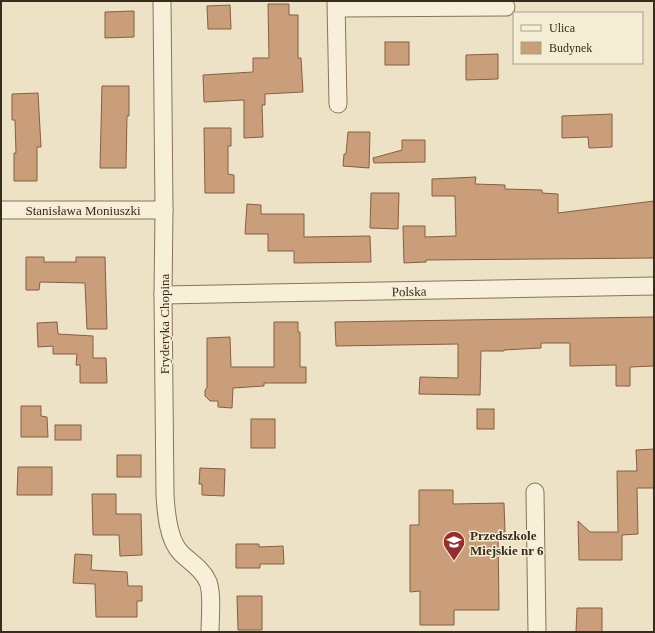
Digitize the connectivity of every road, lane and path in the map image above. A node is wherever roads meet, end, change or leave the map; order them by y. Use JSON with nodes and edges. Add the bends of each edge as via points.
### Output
{"nodes":[{"id":1,"x":162,"y":1,"type":"edge"},
{"id":2,"x":337,"y":4,"type":"edge"},
{"id":3,"x":506,"y":7,"type":"dead end"},
{"id":4,"x":338,"y":104,"type":"dead end"},
{"id":5,"x":1,"y":210,"type":"edge"},
{"id":6,"x":164,"y":210,"type":"junction"},
{"id":7,"x":654,"y":286,"type":"edge"},
{"id":8,"x":163,"y":294,"type":"junction"},
{"id":9,"x":535,"y":492,"type":"dead end"},
{"id":10,"x":210,"y":632,"type":"edge"},
{"id":11,"x":536,"y":632,"type":"edge"}],
"edges":[{"from":1,"to":6,"type":"street","name":"Fryderyka Chopina"},
{"from":2,"to":3,"type":"street"},
{"from":2,"to":4,"type":"street"},
{"from":5,"to":6,"type":"street","name":"Stanisława Moniuszki"},
{"from":6,"to":8,"type":"street","name":"Fryderyka Chopina"},
{"from":7,"to":8,"type":"street","name":"Polska"},
{"from":8,"to":10,"type":"street","name":"Fryderyka Chopina","via":[[166,516],[180,552],[208,581]]},
{"from":9,"to":11,"type":"street"}]}
